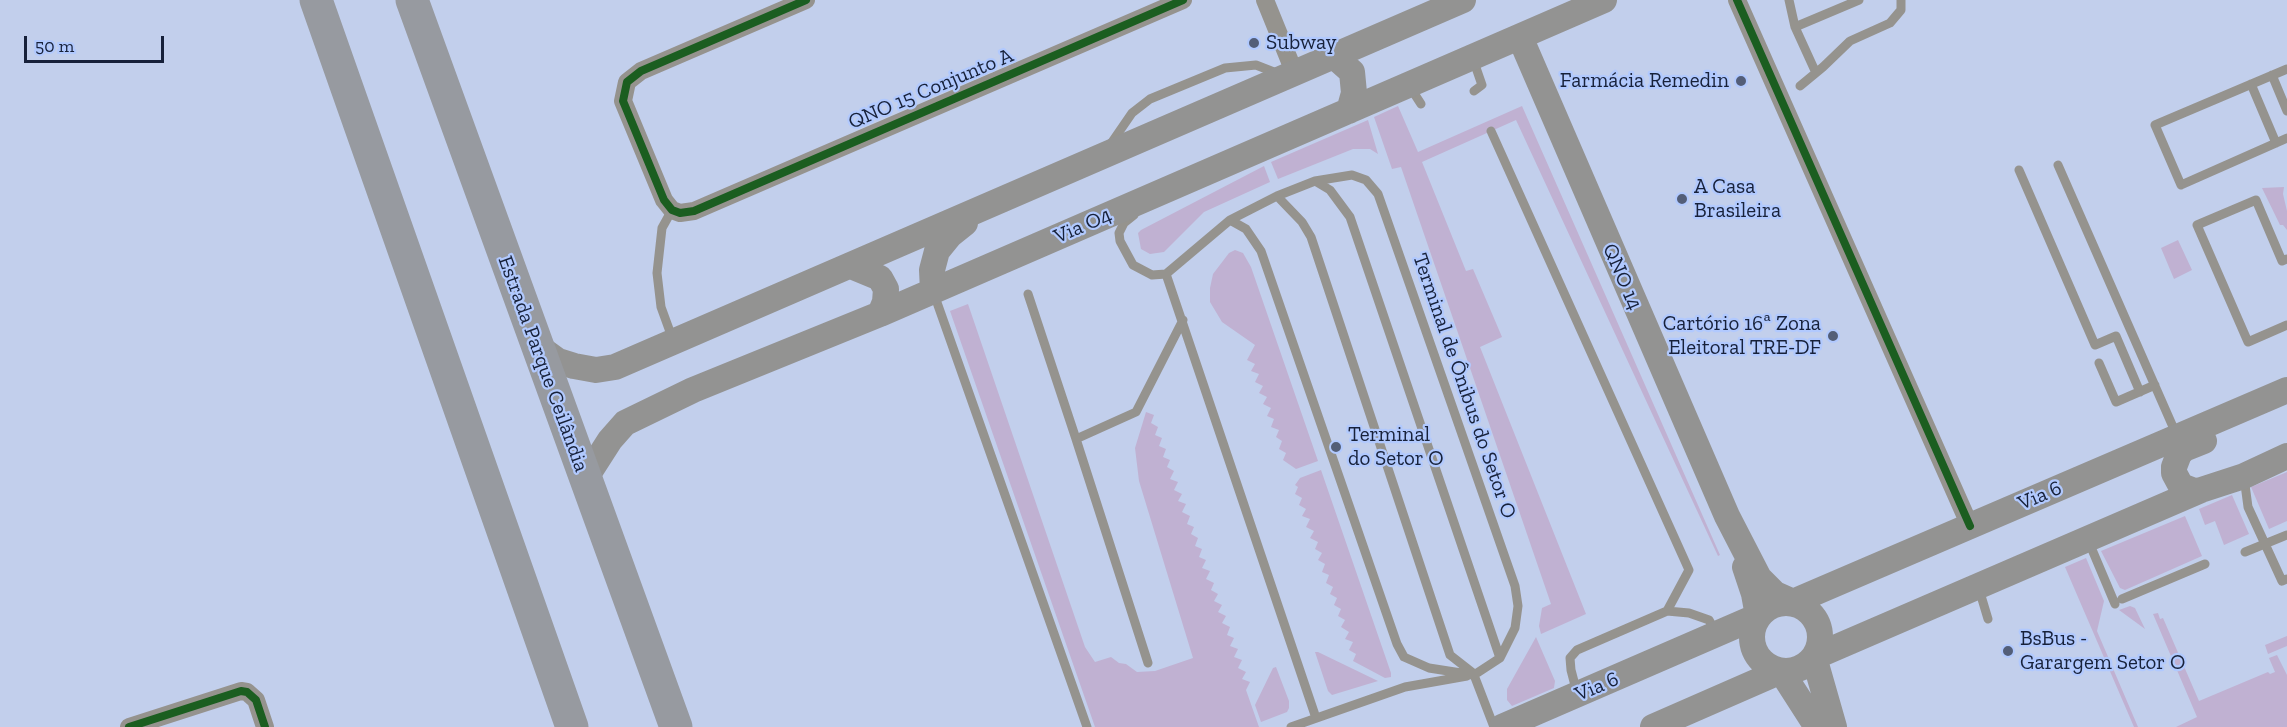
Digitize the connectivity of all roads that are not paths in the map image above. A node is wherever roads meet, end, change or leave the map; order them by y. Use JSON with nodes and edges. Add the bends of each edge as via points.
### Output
{"nodes":[{"id":1,"x":316,"y":0,"type":"edge"},
{"id":2,"x":412,"y":0,"type":"edge"},
{"id":3,"x":807,"y":0,"type":"edge"},
{"id":4,"x":1183,"y":0,"type":"edge"},
{"id":5,"x":1265,"y":0,"type":"edge"},
{"id":6,"x":1463,"y":0,"type":"edge"},
{"id":7,"x":1604,"y":0,"type":"edge"},
{"id":8,"x":1737,"y":0,"type":"edge"},
{"id":9,"x":1789,"y":0,"type":"edge"},
{"id":10,"x":1858,"y":0,"type":"edge"},
{"id":11,"x":1901,"y":0,"type":"edge"},
{"id":12,"x":1795,"y":27,"type":"junction"},
{"id":13,"x":1520,"y":37,"type":"junction"},
{"id":14,"x":1335,"y":57,"type":"junction"},
{"id":15,"x":1472,"y":57,"type":"junction"},
{"id":16,"x":2287,"y":69,"type":"edge"},
{"id":17,"x":1816,"y":73,"type":"junction"},
{"id":18,"x":2271,"y":75,"type":"junction"},
{"id":19,"x":1291,"y":76,"type":"junction"},
{"id":20,"x":2251,"y":84,"type":"junction"},
{"id":21,"x":1800,"y":86,"type":"dead end"},
{"id":22,"x":1474,"y":91,"type":"dead end"},
{"id":23,"x":1349,"y":111,"type":"junction"},
{"id":24,"x":2287,"y":111,"type":"edge"},
{"id":25,"x":1491,"y":130,"type":"dead end"},
{"id":26,"x":2287,"y":138,"type":"edge"},
{"id":27,"x":2276,"y":143,"type":"junction"},
{"id":28,"x":2058,"y":165,"type":"dead end"},
{"id":29,"x":2019,"y":170,"type":"dead end"},
{"id":30,"x":1315,"y":181,"type":"junction"},
{"id":31,"x":1161,"y":192,"type":"junction"},
{"id":32,"x":1277,"y":196,"type":"junction"},
{"id":33,"x":981,"y":209,"type":"junction"},
{"id":34,"x":672,"y":210,"type":"junction"},
{"id":35,"x":1230,"y":220,"type":"junction"},
{"id":36,"x":2285,"y":260,"type":"edge"},
{"id":37,"x":851,"y":266,"type":"junction"},
{"id":38,"x":2287,"y":272,"type":"edge"},
{"id":39,"x":1166,"y":274,"type":"junction"},
{"id":40,"x":933,"y":291,"type":"junction"},
{"id":41,"x":1028,"y":294,"type":"dead end"},
{"id":42,"x":880,"y":314,"type":"junction"},
{"id":43,"x":1183,"y":320,"type":"junction"},
{"id":44,"x":2287,"y":325,"type":"edge"},
{"id":45,"x":673,"y":342,"type":"junction"},
{"id":46,"x":536,"y":345,"type":"junction"},
{"id":47,"x":2099,"y":363,"type":"dead end"},
{"id":48,"x":2155,"y":385,"type":"junction"},
{"id":49,"x":2287,"y":390,"type":"edge"},
{"id":50,"x":2140,"y":392,"type":"junction"},
{"id":51,"x":2287,"y":406,"type":"edge"},
{"id":52,"x":2178,"y":438,"type":"junction"},
{"id":53,"x":1076,"y":439,"type":"junction"},
{"id":54,"x":2287,"y":456,"type":"edge"},
{"id":55,"x":2244,"y":476,"type":"junction"},
{"id":56,"x":585,"y":479,"type":"junction"},
{"id":57,"x":2201,"y":490,"type":"junction"},
{"id":58,"x":1727,"y":516,"type":"junction"},
{"id":59,"x":1970,"y":526,"type":"junction"},
{"id":60,"x":2287,"y":535,"type":"edge"},
{"id":61,"x":2088,"y":540,"type":"junction"},
{"id":62,"x":2265,"y":543,"type":"junction"},
{"id":63,"x":2245,"y":552,"type":"dead end"},
{"id":64,"x":2205,"y":564,"type":"dead end"},
{"id":65,"x":2287,"y":579,"type":"edge"},
{"id":66,"x":1978,"y":587,"type":"junction"},
{"id":67,"x":1793,"y":602,"type":"junction"},
{"id":68,"x":1667,"y":611,"type":"junction"},
{"id":69,"x":1758,"y":616,"type":"junction"},
{"id":70,"x":1988,"y":619,"type":"dead end"},
{"id":71,"x":1716,"y":635,"type":"junction"},
{"id":72,"x":1814,"y":657,"type":"junction"},
{"id":73,"x":1500,"y":658,"type":"junction"},
{"id":74,"x":1148,"y":663,"type":"dead end"},
{"id":75,"x":1781,"y":671,"type":"junction"},
{"id":76,"x":1474,"y":675,"type":"junction"},
{"id":77,"x":1577,"y":695,"type":"junction"},
{"id":78,"x":1316,"y":718,"type":"junction"},
{"id":79,"x":138,"y":726,"type":"edge"},
{"id":80,"x":265,"y":727,"type":"edge"},
{"id":81,"x":572,"y":727,"type":"edge"},
{"id":82,"x":676,"y":727,"type":"edge"},
{"id":83,"x":1087,"y":727,"type":"edge"},
{"id":84,"x":1291,"y":727,"type":"edge"},
{"id":85,"x":1494,"y":727,"type":"edge"},
{"id":86,"x":1502,"y":727,"type":"edge"},
{"id":87,"x":1653,"y":727,"type":"edge"},
{"id":88,"x":1817,"y":727,"type":"edge"},
{"id":89,"x":1834,"y":727,"type":"edge"}],
"edges":[{"from":1,"to":81,"type":"highway"},
{"from":2,"to":46,"type":"highway","name":"Estrada Parque Ceilândia"},
{"from":3,"to":34,"type":"street","via":[[641,71],[627,82],[623,101],[664,200]]},
{"from":4,"to":34,"type":"street","name":"QNO 15 Conjunto A","via":[[694,211]]},
{"from":5,"to":19,"type":"street"},
{"from":6,"to":14,"type":"main road"},
{"from":7,"to":13,"type":"main road","name":"Via O4"},
{"from":8,"to":59,"type":"street"},
{"from":9,"to":12,"type":"lane"},
{"from":10,"to":12,"type":"lane"},
{"from":11,"to":17,"type":"lane","via":[[1901,10],[1890,23],[1850,41]]},
{"from":12,"to":17,"type":"lane"},
{"from":13,"to":15,"type":"main road","name":"Via O4"},
{"from":13,"to":58,"type":"main road","name":"QNO 14"},
{"from":14,"to":19,"type":"main road"},
{"from":14,"to":23,"type":"main road","via":[[1352,72],[1354,93]]},
{"from":15,"to":22,"type":"lane","via":[[1482,85]]},
{"from":15,"to":23,"type":"main road","name":"Via O4","via":[[1415,94]]},
{"from":16,"to":18,"type":"lane"},
{"from":17,"to":21,"type":"lane"},
{"from":18,"to":20,"type":"lane"},
{"from":18,"to":24,"type":"lane"},
{"from":19,"to":33,"type":"main road"},
{"from":20,"to":27,"type":"lane"},
{"from":20,"to":27,"type":"lane","via":[[2156,125],[2181,185]]},
{"from":23,"to":31,"type":"main road","name":"Via O4"},
{"from":25,"to":68,"type":"lane","via":[[1689,570]]},
{"from":26,"to":27,"type":"lane"},
{"from":28,"to":48,"type":"lane"},
{"from":29,"to":50,"type":"lane","via":[[2095,345],[2116,336]]},
{"from":30,"to":32,"type":"lane","name":"Terminal de Ônibus do Setor O"},
{"from":30,"to":73,"type":"lane","via":[[1330,190],[1350,217]]},
{"from":30,"to":73,"type":"lane","name":"Terminal de Ônibus do Setor O","via":[[1352,175],[1366,180],[1378,194],[1515,586],[1515,628]]},
{"from":31,"to":39,"type":"lane","via":[[1124,223],[1119,233],[1133,265],[1152,275]]},
{"from":31,"to":40,"type":"main road","name":"Via O4"},
{"from":32,"to":35,"type":"lane","name":"Terminal de Ônibus do Setor O"},
{"from":32,"to":76,"type":"lane","via":[[1311,237],[1450,655]]},
{"from":33,"to":37,"type":"main road"},
{"from":33,"to":40,"type":"main road","via":[[950,235],[937,252],[932,270]]},
{"from":34,"to":45,"type":"lane","via":[[662,228],[657,273]]},
{"from":35,"to":39,"type":"lane","name":"Terminal de Ônibus do Setor O"},
{"from":35,"to":76,"type":"lane","via":[[1246,229],[1262,251],[1397,644],[1404,657],[1429,668]]},
{"from":36,"to":38,"type":"lane"},
{"from":36,"to":44,"type":"lane","via":[[2256,200],[2197,225],[2248,342]]},
{"from":37,"to":42,"type":"main road","via":[[880,278],[885,302]]},
{"from":37,"to":45,"type":"main road"},
{"from":39,"to":43,"type":"lane"},
{"from":40,"to":42,"type":"main road","name":"Via O4"},
{"from":40,"to":83,"type":"lane"},
{"from":41,"to":53,"type":"lane"},
{"from":42,"to":56,"type":"main road","name":"Via O4","via":[[693,390],[625,423]]},
{"from":43,"to":53,"type":"lane","via":[[1136,412]]},
{"from":43,"to":78,"type":"lane"},
{"from":45,"to":46,"type":"main road","via":[[615,367],[596,370],[558,361]]},
{"from":46,"to":56,"type":"highway","name":"Estrada Parque Ceilândia"},
{"from":47,"to":50,"type":"lane","via":[[2116,402]]},
{"from":48,"to":50,"type":"lane"},
{"from":48,"to":52,"type":"lane"},
{"from":49,"to":52,"type":"main road","name":"Via 6"},
{"from":51,"to":57,"type":"main road","via":[[2184,449],[2174,467],[2177,480],[2187,489]]},
{"from":52,"to":59,"type":"main road","name":"Via 6"},
{"from":53,"to":74,"type":"lane"},
{"from":54,"to":55,"type":"main road"},
{"from":55,"to":57,"type":"main road"},
{"from":55,"to":62,"type":"lane","via":[[2248,507]]},
{"from":56,"to":82,"type":"highway","name":"Estrada Parque Ceilândia"},
{"from":57,"to":61,"type":"main road"},
{"from":58,"to":67,"type":"main road","name":"QNO 14","via":[[1759,578],[1775,594]]},
{"from":58,"to":69,"type":"main road","name":"QNO 14"},
{"from":59,"to":67,"type":"main road","name":"Via 6"},
{"from":60,"to":62,"type":"lane"},
{"from":61,"to":64,"type":"lane","via":[[2119,602]]},
{"from":61,"to":66,"type":"main road"},
{"from":62,"to":63,"type":"lane"},
{"from":62,"to":65,"type":"lane","via":[[2282,581]]},
{"from":66,"to":70,"type":"lane"},
{"from":66,"to":72,"type":"main road"},
{"from":67,"to":69,"type":"main road","via":[[1780,602]]},
{"from":67,"to":72,"type":"main road","via":[[1811,613],[1818,625],[1820,641]]},
{"from":68,"to":71,"type":"lane","via":[[1709,620]]},
{"from":68,"to":77,"type":"lane","via":[[1577,650],[1570,658]]},
{"from":69,"to":71,"type":"main road","name":"Via 6"},
{"from":69,"to":75,"type":"main road","via":[[1751,639],[1754,650],[1770,668]]},
{"from":71,"to":77,"type":"main road","name":"Via 6"},
{"from":72,"to":75,"type":"main road","via":[[1805,666]]},
{"from":72,"to":89,"type":"main road"},
{"from":73,"to":76,"type":"lane"},
{"from":75,"to":87,"type":"main road"},
{"from":75,"to":88,"type":"main road"},
{"from":76,"to":78,"type":"lane","via":[[1405,687]]},
{"from":76,"to":85,"type":"lane"},
{"from":77,"to":86,"type":"main road","name":"Via 6"},
{"from":78,"to":84,"type":"lane"},
{"from":79,"to":80,"type":"street","via":[[241,691],[256,700]]}]}
